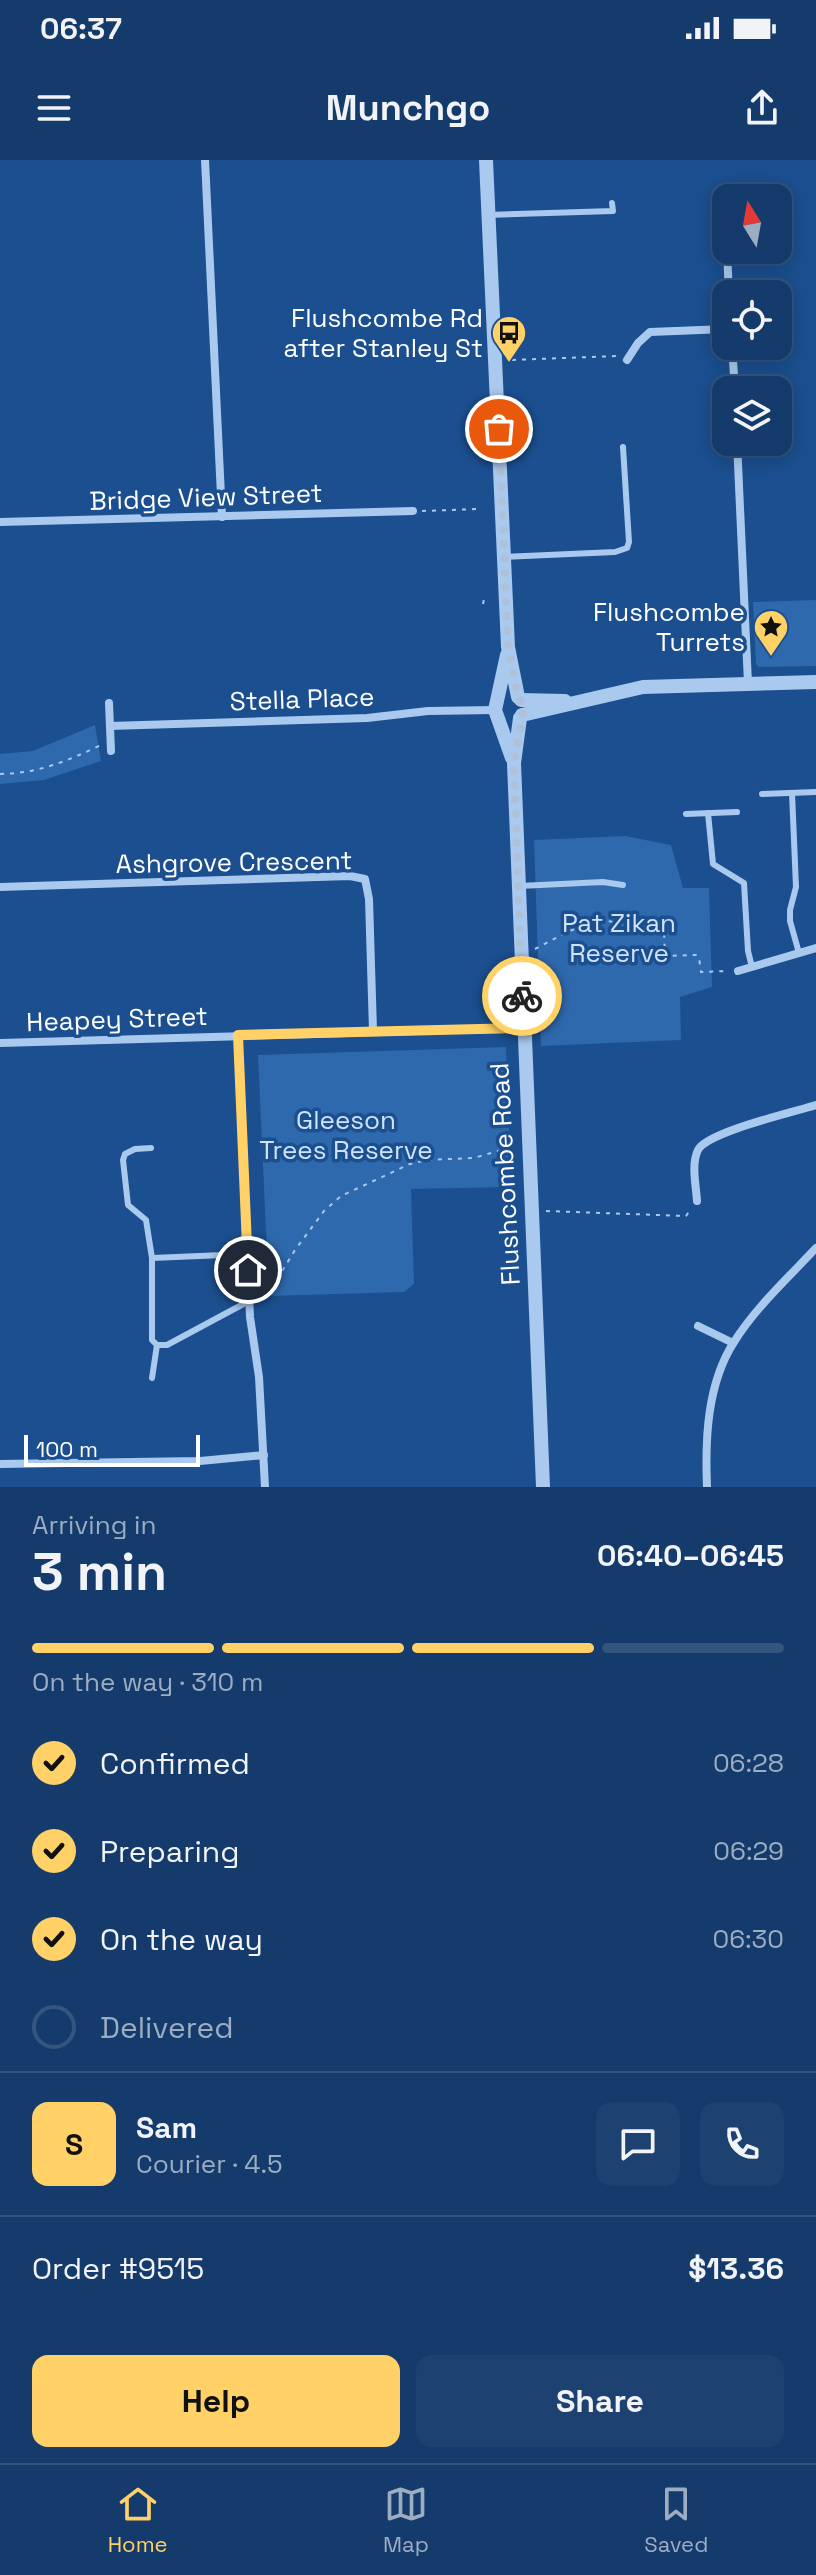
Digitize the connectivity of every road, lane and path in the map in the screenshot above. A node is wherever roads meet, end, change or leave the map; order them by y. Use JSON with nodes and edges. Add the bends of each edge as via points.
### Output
{"nodes":[{"id":1,"x":205,"y":160,"type":"edge"},
{"id":2,"x":486,"y":160,"type":"edge"},
{"id":3,"x":612,"y":203,"type":"dead end"},
{"id":4,"x":488,"y":215,"type":"junction"},
{"id":5,"x":712,"y":330,"type":"edge"},
{"id":6,"x":512,"y":360,"type":"dead end"},
{"id":7,"x":627,"y":360,"type":"joint"},
{"id":8,"x":623,"y":447,"type":"dead end"},
{"id":9,"x":738,"y":456,"type":"edge"},
{"id":10,"x":479,"y":509,"type":"dead end"},
{"id":11,"x":413,"y":511,"type":"joint"},
{"id":12,"x":222,"y":517,"type":"junction"},
{"id":13,"x":0,"y":522,"type":"edge"},
{"id":14,"x":505,"y":557,"type":"junction"},
{"id":15,"x":508,"y":647,"type":"junction"},
{"id":16,"x":816,"y":682,"type":"edge"},
{"id":17,"x":748,"y":683,"type":"junction"},
{"id":18,"x":109,"y":703,"type":"dead end"},
{"id":19,"x":520,"y":707,"type":"junction"},
{"id":20,"x":497,"y":709,"type":"junction"},
{"id":21,"x":110,"y":726,"type":"junction"},
{"id":22,"x":110,"y":741,"type":"junction"},
{"id":23,"x":111,"y":751,"type":"dead end"},
{"id":24,"x":514,"y":763,"type":"junction"},
{"id":25,"x":0,"y":774,"type":"edge"},
{"id":26,"x":816,"y":792,"type":"edge"},
{"id":27,"x":792,"y":793,"type":"junction"},
{"id":28,"x":762,"y":794,"type":"dead end"},
{"id":29,"x":737,"y":812,"type":"dead end"},
{"id":30,"x":708,"y":813,"type":"junction"},
{"id":31,"x":686,"y":814,"type":"dead end"},
{"id":32,"x":623,"y":885,"type":"dead end"},
{"id":33,"x":518,"y":886,"type":"junction"},
{"id":34,"x":0,"y":887,"type":"edge"},
{"id":35,"x":816,"y":948,"type":"edge"},
{"id":36,"x":535,"y":949,"type":"dead end"},
{"id":37,"x":799,"y":953,"type":"junction"},
{"id":38,"x":752,"y":967,"type":"junction"},
{"id":39,"x":738,"y":971,"type":"joint"},
{"id":40,"x":523,"y":1028,"type":"junction"},
{"id":41,"x":373,"y":1031,"type":"junction"},
{"id":42,"x":238,"y":1035,"type":"junction"},
{"id":43,"x":0,"y":1043,"type":"edge"},
{"id":44,"x":816,"y":1105,"type":"edge"},
{"id":45,"x":515,"y":1146,"type":"dead end"},
{"id":46,"x":151,"y":1148,"type":"dead end"},
{"id":47,"x":697,"y":1201,"type":"joint"},
{"id":48,"x":546,"y":1211,"type":"dead end"},
{"id":49,"x":816,"y":1248,"type":"edge"},
{"id":50,"x":247,"y":1254,"type":"junction"},
{"id":51,"x":152,"y":1258,"type":"junction"},
{"id":52,"x":248,"y":1286,"type":"junction"},
{"id":53,"x":249,"y":1301,"type":"junction"},
{"id":54,"x":698,"y":1326,"type":"dead end"},
{"id":55,"x":733,"y":1343,"type":"junction"},
{"id":56,"x":157,"y":1345,"type":"junction"},
{"id":57,"x":152,"y":1378,"type":"dead end"},
{"id":58,"x":264,"y":1455,"type":"junction"},
{"id":59,"x":0,"y":1464,"type":"edge"},
{"id":60,"x":265,"y":1487,"type":"edge"},
{"id":61,"x":543,"y":1487,"type":"edge"},
{"id":62,"x":707,"y":1487,"type":"edge"}],
"edges":[{"from":1,"to":12,"type":"street"},
{"from":2,"to":4,"type":"street","name":"Flushcombe Road"},
{"from":3,"to":4,"type":"lane","via":[[613,211]]},
{"from":4,"to":14,"type":"street","name":"Flushcombe Road"},
{"from":5,"to":7,"type":"street","via":[[650,332]]},
{"from":6,"to":7,"type":"path","via":[[616,355]]},
{"from":8,"to":14,"type":"lane","via":[[627,548]]},
{"from":9,"to":17,"type":"street"},
{"from":10,"to":11,"type":"path"},
{"from":11,"to":12,"type":"street","name":"Bridge View Street"},
{"from":12,"to":13,"type":"street","name":"Bridge View Street"},
{"from":14,"to":15,"type":"street","name":"Flushcombe Road"},
{"from":15,"to":19,"type":"street","name":"Flushcombe Road"},
{"from":15,"to":20,"type":"street","name":"Flushcombe Road"},
{"from":16,"to":17,"type":"street"},
{"from":17,"to":19,"type":"street","via":[[643,687],[577,702]]},
{"from":18,"to":21,"type":"street"},
{"from":19,"to":20,"type":"street","via":[[505,695]]},
{"from":19,"to":20,"type":"street","via":[[508,723]]},
{"from":19,"to":24,"type":"street","name":"Flushcombe Road"},
{"from":20,"to":21,"type":"street","name":"Stella Place"},
{"from":20,"to":24,"type":"street","name":"Flushcombe Road"},
{"from":21,"to":22,"type":"street"},
{"from":22,"to":23,"type":"street"},
{"from":22,"to":25,"type":"path","via":[[71,760]]},
{"from":24,"to":33,"type":"street","name":"Flushcombe Road"},
{"from":26,"to":27,"type":"lane"},
{"from":27,"to":28,"type":"lane"},
{"from":27,"to":37,"type":"lane","via":[[796,887],[790,921]]},
{"from":29,"to":30,"type":"lane"},
{"from":30,"to":31,"type":"lane"},
{"from":30,"to":38,"type":"lane","via":[[713,864],[744,883]]},
{"from":32,"to":33,"type":"lane"},
{"from":33,"to":40,"type":"street","name":"Flushcombe Road"},
{"from":34,"to":41,"type":"street","name":"Ashgrove Crescent","via":[[365,879]]},
{"from":35,"to":37,"type":"street"},
{"from":36,"to":39,"type":"path","via":[[591,922],[613,921],[635,933],[664,932],[665,956],[696,955],[701,972]]},
{"from":37,"to":38,"type":"street"},
{"from":38,"to":39,"type":"street"},
{"from":40,"to":41,"type":"street","name":"Heapey Street"},
{"from":40,"to":61,"type":"street","name":"Flushcombe Road"},
{"from":41,"to":42,"type":"street","name":"Heapey Street"},
{"from":42,"to":43,"type":"street","name":"Heapey Street"},
{"from":42,"to":50,"type":"street"},
{"from":44,"to":47,"type":"street","via":[[720,1134],[702,1145],[694,1166]]},
{"from":45,"to":52,"type":"path","via":[[474,1158],[410,1164],[341,1196],[274,1280]]},
{"from":46,"to":51,"type":"lane","via":[[135,1149],[123,1160],[128,1205],[146,1220]]},
{"from":47,"to":48,"type":"path","via":[[686,1216]]},
{"from":49,"to":55,"type":"street"},
{"from":50,"to":51,"type":"lane"},
{"from":50,"to":52,"type":"street"},
{"from":51,"to":56,"type":"lane","via":[[152,1340]]},
{"from":52,"to":53,"type":"street"},
{"from":53,"to":56,"type":"lane","via":[[167,1345]]},
{"from":53,"to":58,"type":"street"},
{"from":54,"to":55,"type":"street"},
{"from":55,"to":62,"type":"street","via":[[711,1405],[705,1443]]},
{"from":56,"to":57,"type":"lane"},
{"from":58,"to":59,"type":"street"},
{"from":58,"to":60,"type":"street"}]}
